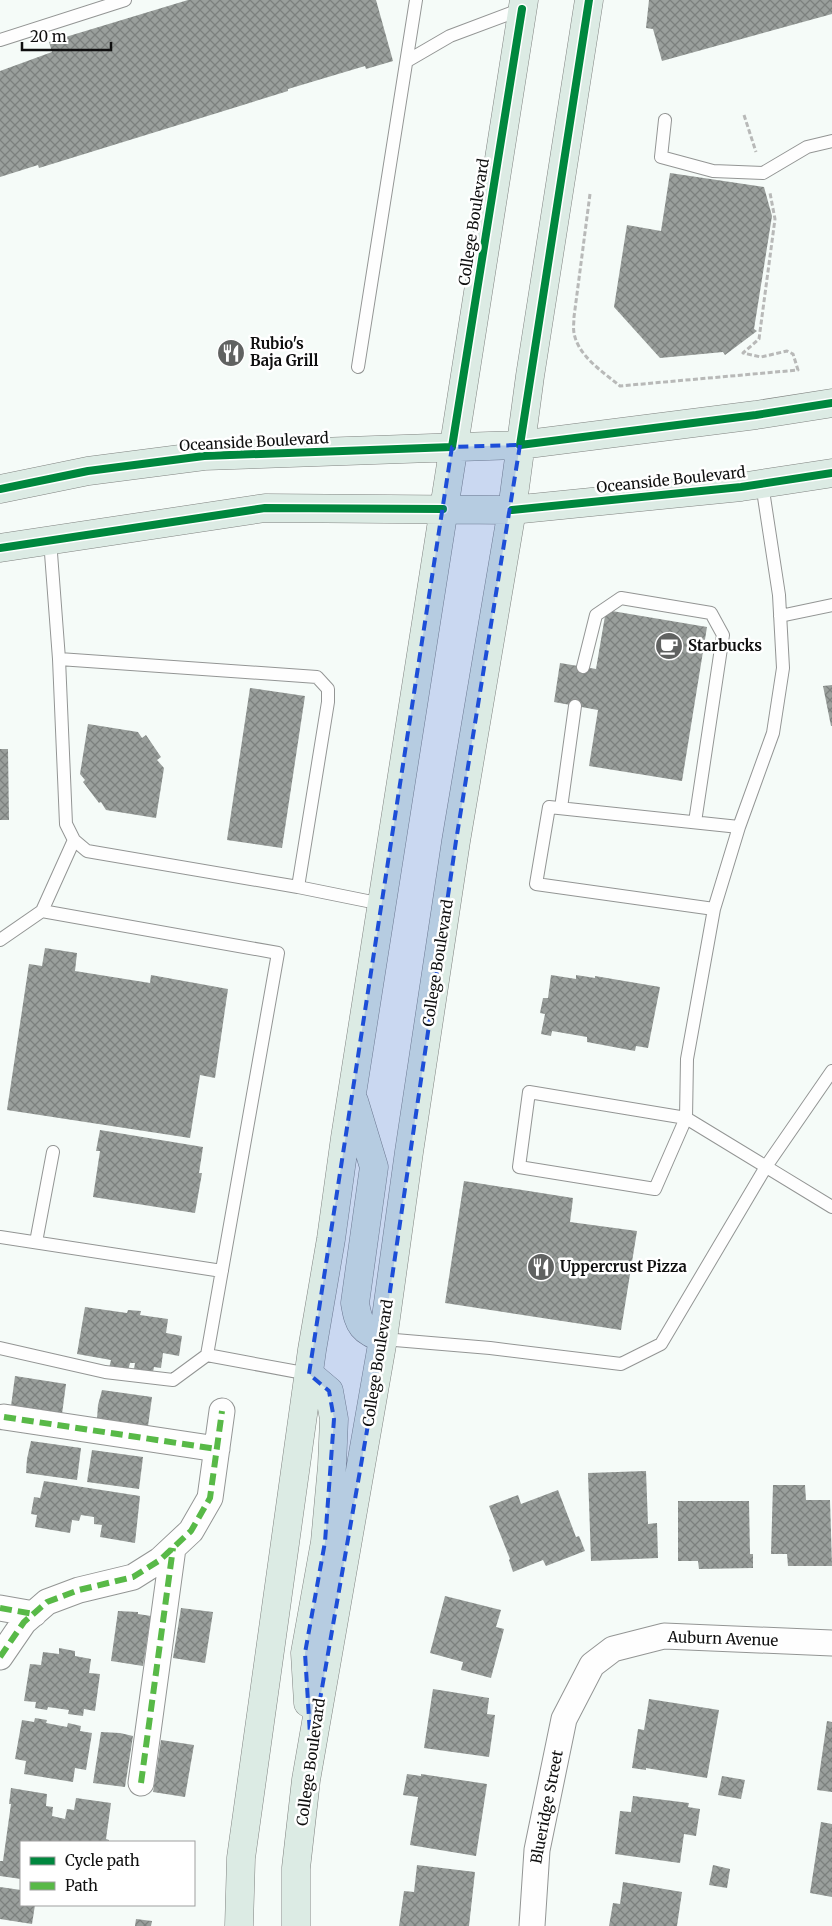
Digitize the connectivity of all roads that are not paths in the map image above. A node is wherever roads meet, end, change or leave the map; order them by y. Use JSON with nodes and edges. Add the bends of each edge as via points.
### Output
{"nodes":[{"id":1,"x":125,"y":0,"type":"edge"},
{"id":2,"x":416,"y":0,"type":"edge"},
{"id":3,"x":589,"y":0,"type":"edge"},
{"id":4,"x":523,"y":4,"type":"edge"},
{"id":5,"x":0,"y":40,"type":"edge"},
{"id":6,"x":407,"y":61,"type":"junction"},
{"id":7,"x":665,"y":120,"type":"dead end"},
{"id":8,"x":832,"y":141,"type":"edge"},
{"id":9,"x":358,"y":367,"type":"dead end"},
{"id":10,"x":832,"y":403,"type":"edge"},
{"id":11,"x":520,"y":445,"type":"junction"},
{"id":12,"x":452,"y":448,"type":"junction"},
{"id":13,"x":832,"y":473,"type":"edge"},
{"id":14,"x":762,"y":484,"type":"junction"},
{"id":15,"x":0,"y":488,"type":"edge"},
{"id":16,"x":443,"y":509,"type":"junction"},
{"id":17,"x":512,"y":510,"type":"junction"},
{"id":18,"x":50,"y":540,"type":"junction"},
{"id":19,"x":0,"y":548,"type":"edge"},
{"id":20,"x":832,"y":605,"type":"edge"},
{"id":21,"x":780,"y":616,"type":"junction"},
{"id":22,"x":59,"y":659,"type":"junction"},
{"id":23,"x":583,"y":667,"type":"dead end"},
{"id":24,"x":576,"y":706,"type":"dead end"},
{"id":25,"x":561,"y":808,"type":"junction"},
{"id":26,"x":695,"y":822,"type":"junction"},
{"id":27,"x":739,"y":827,"type":"junction"},
{"id":28,"x":74,"y":840,"type":"junction"},
{"id":29,"x":298,"y":887,"type":"junction"},
{"id":30,"x":382,"y":904,"type":"junction"},
{"id":31,"x":714,"y":909,"type":"junction"},
{"id":32,"x":42,"y":911,"type":"junction"},
{"id":33,"x":0,"y":940,"type":"edge"},
{"id":34,"x":832,"y":1071,"type":"edge"},
{"id":35,"x":352,"y":1094,"type":"junction"},
{"id":36,"x":686,"y":1118,"type":"junction"},
{"id":37,"x":54,"y":1152,"type":"dead end"},
{"id":38,"x":767,"y":1166,"type":"junction"},
{"id":39,"x":832,"y":1206,"type":"edge"},
{"id":40,"x":0,"y":1237,"type":"edge"},
{"id":41,"x":36,"y":1242,"type":"junction"},
{"id":42,"x":222,"y":1271,"type":"junction"},
{"id":43,"x":383,"y":1338,"type":"junction"},
{"id":44,"x":0,"y":1348,"type":"edge"},
{"id":45,"x":207,"y":1356,"type":"junction"},
{"id":46,"x":309,"y":1374,"type":"junction"},
{"id":47,"x":222,"y":1411,"type":"dead end"},
{"id":48,"x":4,"y":1417,"type":"dead end"},
{"id":49,"x":217,"y":1449,"type":"junction"},
{"id":50,"x":173,"y":1548,"type":"junction"},
{"id":51,"x":0,"y":1608,"type":"edge"},
{"id":52,"x":34,"y":1614,"type":"junction"},
{"id":53,"x":832,"y":1643,"type":"edge"},
{"id":54,"x":0,"y":1657,"type":"edge"},
{"id":55,"x":564,"y":1719,"type":"joint"},
{"id":56,"x":311,"y":1751,"type":"junction"},
{"id":57,"x":141,"y":1783,"type":"dead end"},
{"id":58,"x":239,"y":1926,"type":"edge"},
{"id":59,"x":296,"y":1926,"type":"edge"},
{"id":60,"x":532,"y":1926,"type":"edge"}],
"edges":[{"from":1,"to":5,"type":"lane"},
{"from":2,"to":6,"type":"lane"},
{"from":3,"to":11,"type":"main road","name":"College Boulevard"},
{"from":4,"to":6,"type":"lane","via":[[450,36]]},
{"from":4,"to":12,"type":"main road","name":"College Boulevard"},
{"from":6,"to":9,"type":"lane"},
{"from":7,"to":8,"type":"lane","via":[[661,157],[713,171],[763,173],[807,148]]},
{"from":10,"to":11,"type":"main road","name":"Oceanside Boulevard"},
{"from":11,"to":12,"type":"main road","name":"Oceanside Boulevard"},
{"from":11,"to":17,"type":"main road","name":"College Boulevard"},
{"from":12,"to":15,"type":"main road","name":"Oceanside Boulevard","via":[[204,456],[88,471]]},
{"from":12,"to":16,"type":"main road","name":"College Boulevard"},
{"from":13,"to":14,"type":"main road","name":"Oceanside Boulevard"},
{"from":14,"to":17,"type":"main road","name":"Oceanside Boulevard"},
{"from":14,"to":21,"type":"lane"},
{"from":16,"to":17,"type":"main road","name":"Oceanside Boulevard"},
{"from":16,"to":18,"type":"main road","name":"Oceanside Boulevard","via":[[265,508]]},
{"from":16,"to":30,"type":"main road","name":"College Boulevard"},
{"from":17,"to":43,"type":"main road","name":"College Boulevard","via":[[456,841]]},
{"from":18,"to":19,"type":"main road","name":"Oceanside Boulevard"},
{"from":18,"to":22,"type":"lane"},
{"from":20,"to":21,"type":"lane"},
{"from":21,"to":27,"type":"lane","via":[[784,668],[773,733]]},
{"from":22,"to":28,"type":"lane","via":[[66,824]]},
{"from":22,"to":29,"type":"lane","via":[[317,677],[328,689],[328,702]]},
{"from":23,"to":26,"type":"lane","via":[[596,614],[621,598],[711,613],[723,635]]},
{"from":24,"to":25,"type":"lane"},
{"from":25,"to":26,"type":"lane"},
{"from":25,"to":31,"type":"lane","via":[[550,807],[536,884]]},
{"from":26,"to":27,"type":"lane"},
{"from":27,"to":31,"type":"lane"},
{"from":28,"to":29,"type":"lane","via":[[87,851]]},
{"from":28,"to":32,"type":"lane"},
{"from":29,"to":30,"type":"lane"},
{"from":30,"to":35,"type":"main road","name":"College Boulevard"},
{"from":31,"to":36,"type":"lane","via":[[687,1059]]},
{"from":32,"to":33,"type":"lane"},
{"from":32,"to":42,"type":"lane","via":[[278,953]]},
{"from":34,"to":38,"type":"lane"},
{"from":35,"to":43,"type":"main road","via":[[374,1168],[355,1303],[358,1320],[365,1331]]},
{"from":35,"to":46,"type":"main road","name":"College Boulevard"},
{"from":36,"to":36,"type":"lane","via":[[655,1189],[519,1168],[529,1092]]},
{"from":36,"to":38,"type":"lane"},
{"from":37,"to":41,"type":"lane"},
{"from":38,"to":39,"type":"lane"},
{"from":38,"to":43,"type":"lane","via":[[661,1344],[621,1364]]},
{"from":40,"to":41,"type":"lane"},
{"from":41,"to":42,"type":"lane"},
{"from":42,"to":45,"type":"lane"},
{"from":43,"to":56,"type":"main road","name":"College Boulevard"},
{"from":44,"to":45,"type":"lane","via":[[105,1372],[173,1380]]},
{"from":45,"to":46,"type":"lane"},
{"from":46,"to":56,"type":"main road","via":[[329,1391],[334,1419],[325,1542],[306,1653]]},
{"from":46,"to":58,"type":"main road","name":"College Boulevard","via":[[241,1858]]},
{"from":47,"to":49,"type":"street"},
{"from":48,"to":49,"type":"street"},
{"from":49,"to":50,"type":"street","via":[[210,1498],[191,1530]]},
{"from":50,"to":52,"type":"street","via":[[134,1577],[47,1602]]},
{"from":50,"to":57,"type":"street"},
{"from":51,"to":52,"type":"street"},
{"from":52,"to":54,"type":"street","via":[[24,1622]]},
{"from":53,"to":55,"type":"street","name":"Auburn Avenue","via":[[664,1636],[614,1649],[592,1665]]},
{"from":55,"to":60,"type":"street","name":"Blueridge Street","via":[[537,1850]]},
{"from":56,"to":59,"type":"main road","name":"College Boulevard","via":[[296,1868]]}]}
